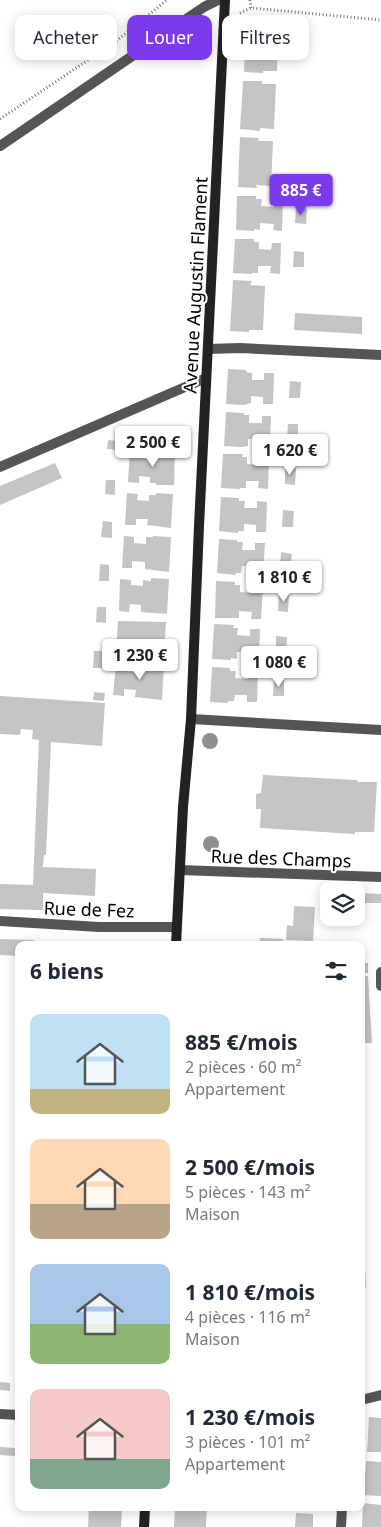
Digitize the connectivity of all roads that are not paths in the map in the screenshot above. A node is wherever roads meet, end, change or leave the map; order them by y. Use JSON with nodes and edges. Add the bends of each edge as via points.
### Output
{"nodes":[{"id":1,"x":218,"y":0,"type":"edge"},
{"id":2,"x":225,"y":0,"type":"edge"},
{"id":3,"x":0,"y":146,"type":"edge"},
{"id":4,"x":208,"y":349,"type":"junction"},
{"id":5,"x":381,"y":355,"type":"edge"},
{"id":6,"x":206,"y":378,"type":"junction"},
{"id":7,"x":0,"y":468,"type":"edge"},
{"id":8,"x":191,"y":719,"type":"junction"},
{"id":9,"x":381,"y":730,"type":"edge"},
{"id":10,"x":180,"y":870,"type":"junction"},
{"id":11,"x":381,"y":877,"type":"edge"},
{"id":12,"x":0,"y":921,"type":"edge"},
{"id":13,"x":176,"y":927,"type":"junction"},
{"id":14,"x":176,"y":941,"type":"edge"},
{"id":15,"x":381,"y":972,"type":"edge"},
{"id":16,"x":381,"y":986,"type":"edge"},
{"id":17,"x":381,"y":1395,"type":"edge"},
{"id":18,"x":365,"y":1399,"type":"edge"},
{"id":19,"x":0,"y":1414,"type":"edge"},
{"id":20,"x":15,"y":1415,"type":"edge"},
{"id":21,"x":145,"y":1511,"type":"edge"},
{"id":22,"x":342,"y":1511,"type":"edge"},
{"id":23,"x":144,"y":1527,"type":"edge"},
{"id":24,"x":341,"y":1527,"type":"edge"}],
"edges":[{"from":1,"to":3,"type":"street"},
{"from":2,"to":4,"type":"street","name":"Avenue Augustin Flament"},
{"from":4,"to":5,"type":"street"},
{"from":4,"to":6,"type":"street","name":"Avenue Augustin Flament"},
{"from":6,"to":7,"type":"street"},
{"from":6,"to":8,"type":"street","name":"Avenue Augustin Flament"},
{"from":8,"to":9,"type":"street"},
{"from":8,"to":10,"type":"street","name":"Avenue Augustin Flament"},
{"from":10,"to":11,"type":"street","name":"Rue des Champs"},
{"from":10,"to":13,"type":"street","name":"Avenue Augustin Flament"},
{"from":12,"to":13,"type":"street","name":"Rue de Fez","via":[[99,927]]},
{"from":13,"to":14,"type":"street","name":"Avenue Augustin Flament"},
{"from":15,"to":16,"type":"street"},
{"from":17,"to":18,"type":"street"},
{"from":19,"to":20,"type":"street"},
{"from":21,"to":23,"type":"street"},
{"from":22,"to":24,"type":"street"}]}
